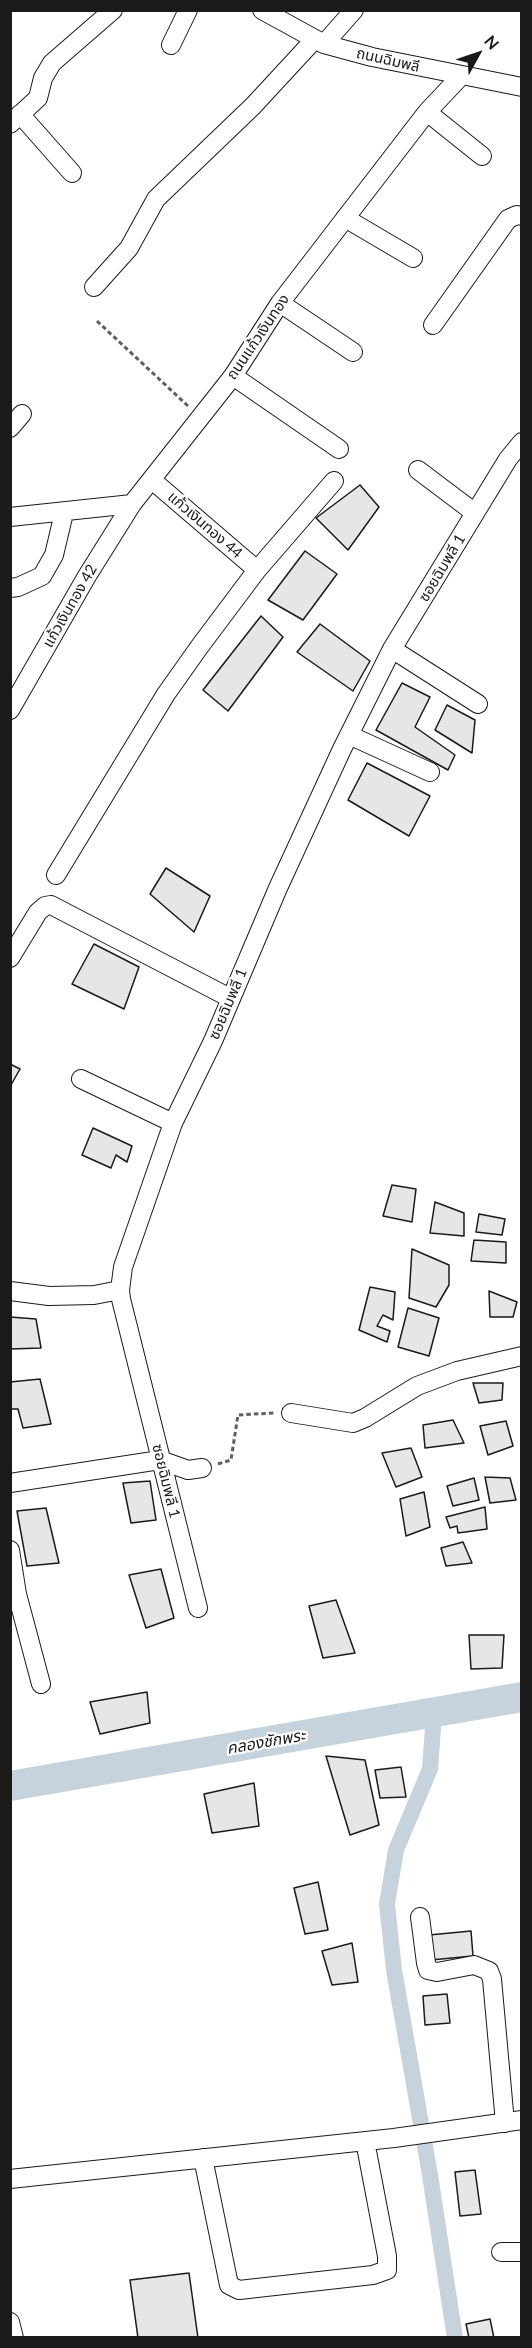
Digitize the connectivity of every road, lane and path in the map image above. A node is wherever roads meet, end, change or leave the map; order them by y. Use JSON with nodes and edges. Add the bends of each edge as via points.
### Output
{"nodes":[{"id":1,"x":113,"y":10,"type":"edge"},
{"id":2,"x":188,"y":10,"type":"edge"},
{"id":3,"x":354,"y":10,"type":"edge"},
{"id":4,"x":264,"y":11,"type":"edge"},
{"id":5,"x":319,"y":42,"type":"junction"},
{"id":6,"x":171,"y":45,"type":"dead end"},
{"id":7,"x":460,"y":76,"type":"junction"},
{"id":8,"x":522,"y":87,"type":"edge"},
{"id":9,"x":427,"y":112,"type":"junction"},
{"id":10,"x":16,"y":119,"type":"edge"},
{"id":11,"x":482,"y":156,"type":"dead end"},
{"id":12,"x":72,"y":172,"type":"dead end"},
{"id":13,"x":522,"y":216,"type":"edge"},
{"id":14,"x":345,"y":218,"type":"junction"},
{"id":15,"x":413,"y":258,"type":"dead end"},
{"id":16,"x":94,"y":287,"type":"dead end"},
{"id":17,"x":280,"y":303,"type":"junction"},
{"id":18,"x":97,"y":321,"type":"dead end"},
{"id":19,"x":433,"y":325,"type":"dead end"},
{"id":20,"x":353,"y":352,"type":"dead end"},
{"id":21,"x":233,"y":376,"type":"junction"},
{"id":22,"x":200,"y":418,"type":"junction"},
{"id":23,"x":522,"y":442,"type":"edge"},
{"id":24,"x":339,"y":449,"type":"dead end"},
{"id":25,"x":418,"y":470,"type":"dead end"},
{"id":26,"x":152,"y":480,"type":"junction"},
{"id":27,"x":334,"y":482,"type":"dead end"},
{"id":28,"x":132,"y":504,"type":"junction"},
{"id":29,"x":64,"y":513,"type":"junction"},
{"id":30,"x":475,"y":513,"type":"junction"},
{"id":31,"x":10,"y":517,"type":"edge"},
{"id":32,"x":257,"y":570,"type":"junction"},
{"id":33,"x":10,"y":588,"type":"edge"},
{"id":34,"x":392,"y":649,"type":"junction"},
{"id":35,"x":478,"y":704,"type":"dead end"},
{"id":36,"x":10,"y":710,"type":"edge"},
{"id":37,"x":349,"y":735,"type":"junction"},
{"id":38,"x":430,"y":772,"type":"dead end"},
{"id":39,"x":56,"y":875,"type":"dead end"},
{"id":40,"x":10,"y":958,"type":"edge"},
{"id":41,"x":230,"y":998,"type":"junction"},
{"id":42,"x":81,"y":1079,"type":"dead end"},
{"id":43,"x":173,"y":1123,"type":"junction"},
{"id":44,"x":120,"y":1290,"type":"junction"},
{"id":45,"x":10,"y":1291,"type":"edge"},
{"id":46,"x":522,"y":1356,"type":"edge"},
{"id":47,"x":291,"y":1413,"type":"joint"},
{"id":48,"x":160,"y":1460,"type":"junction"},
{"id":49,"x":202,"y":1468,"type":"joint"},
{"id":50,"x":10,"y":1483,"type":"edge"},
{"id":51,"x":10,"y":1550,"type":"edge"},
{"id":52,"x":198,"y":1608,"type":"dead end"},
{"id":53,"x":41,"y":1684,"type":"dead end"},
{"id":54,"x":420,"y":1917,"type":"dead end"},
{"id":55,"x":513,"y":2121,"type":"edge"},
{"id":56,"x":365,"y":2141,"type":"junction"},
{"id":57,"x":203,"y":2158,"type":"junction"},
{"id":58,"x":10,"y":2179,"type":"edge"},
{"id":59,"x":501,"y":2252,"type":"dead end"},
{"id":60,"x":522,"y":2252,"type":"edge"},
{"id":61,"x":10,"y":2322,"type":"edge"},
{"id":62,"x":14,"y":2337,"type":"edge"}],
"edges":[{"from":1,"to":10,"type":"street","via":[[52,63],[38,98]]},
{"from":2,"to":6,"type":"street"},
{"from":3,"to":5,"type":"street"},
{"from":4,"to":5,"type":"street","name":"ถนนฉิมพลี"},
{"from":5,"to":7,"type":"street","name":"ถนนฉิมพลี"},
{"from":5,"to":16,"type":"street","via":[[156,199],[129,248]]},
{"from":7,"to":8,"type":"street","name":"ถนนฉิมพลี"},
{"from":7,"to":9,"type":"street","name":"ถนนแก้วเงินทอง"},
{"from":9,"to":11,"type":"street"},
{"from":9,"to":14,"type":"street","name":"ถนนแก้วเงินทอง"},
{"from":10,"to":12,"type":"street"},
{"from":13,"to":19,"type":"street","via":[[517,214],[508,219]]},
{"from":14,"to":15,"type":"street"},
{"from":14,"to":17,"type":"street","name":"ถนนแก้วเงินทอง"},
{"from":17,"to":20,"type":"street"},
{"from":17,"to":21,"type":"street","name":"ถนนแก้วเงินทอง"},
{"from":18,"to":22,"type":"path"},
{"from":21,"to":22,"type":"street","name":"ถนนแก้วเงินทอง"},
{"from":21,"to":24,"type":"street"},
{"from":22,"to":26,"type":"street","name":"ถนนแก้วเงินทอง"},
{"from":23,"to":30,"type":"street","name":"ซอยฉิมพลี 1"},
{"from":25,"to":30,"type":"street"},
{"from":26,"to":28,"type":"street","name":"ถนนแก้วเงินทอง"},
{"from":26,"to":32,"type":"street","name":"แก้วเงินทอง 44"},
{"from":27,"to":32,"type":"street"},
{"from":28,"to":29,"type":"street"},
{"from":28,"to":36,"type":"street","name":"แก้วเงินทอง 42"},
{"from":29,"to":31,"type":"street"},
{"from":29,"to":33,"type":"street","via":[[54,555],[42,576]]},
{"from":30,"to":34,"type":"street","name":"ซอยฉิมพลี 1"},
{"from":32,"to":39,"type":"street","via":[[166,694]]},
{"from":34,"to":35,"type":"street"},
{"from":34,"to":37,"type":"street","name":"ซอยฉิมพลี 1"},
{"from":37,"to":38,"type":"street"},
{"from":37,"to":41,"type":"street","name":"ซอยฉิมพลี 1"},
{"from":40,"to":41,"type":"street","via":[[38,912],[51,905]]},
{"from":41,"to":43,"type":"street","name":"ซอยฉิมพลี 1"},
{"from":42,"to":43,"type":"street"},
{"from":43,"to":44,"type":"street","name":"ซอยฉิมพลี 1","via":[[123,1267]]},
{"from":44,"to":45,"type":"street","via":[[49,1296]]},
{"from":44,"to":48,"type":"street","name":"ซอยฉิมพลี 1"},
{"from":46,"to":47,"type":"street","via":[[457,1371],[417,1386],[352,1423]]},
{"from":47,"to":49,"type":"path","via":[[238,1415],[231,1460]]},
{"from":48,"to":49,"type":"street","via":[[188,1470]]},
{"from":48,"to":50,"type":"street"},
{"from":48,"to":52,"type":"street","name":"ซอยฉิมพลี 1"},
{"from":51,"to":53,"type":"street","via":[[17,1594]]},
{"from":54,"to":55,"type":"street","via":[[428,1970],[474,1965],[489,1971]]},
{"from":55,"to":56,"type":"street"},
{"from":56,"to":57,"type":"street"},
{"from":56,"to":57,"type":"street","via":[[387,2270],[373,2275],[239,2290],[229,2285]]},
{"from":57,"to":58,"type":"street"},
{"from":59,"to":60,"type":"street"},
{"from":61,"to":62,"type":"street"}]}
